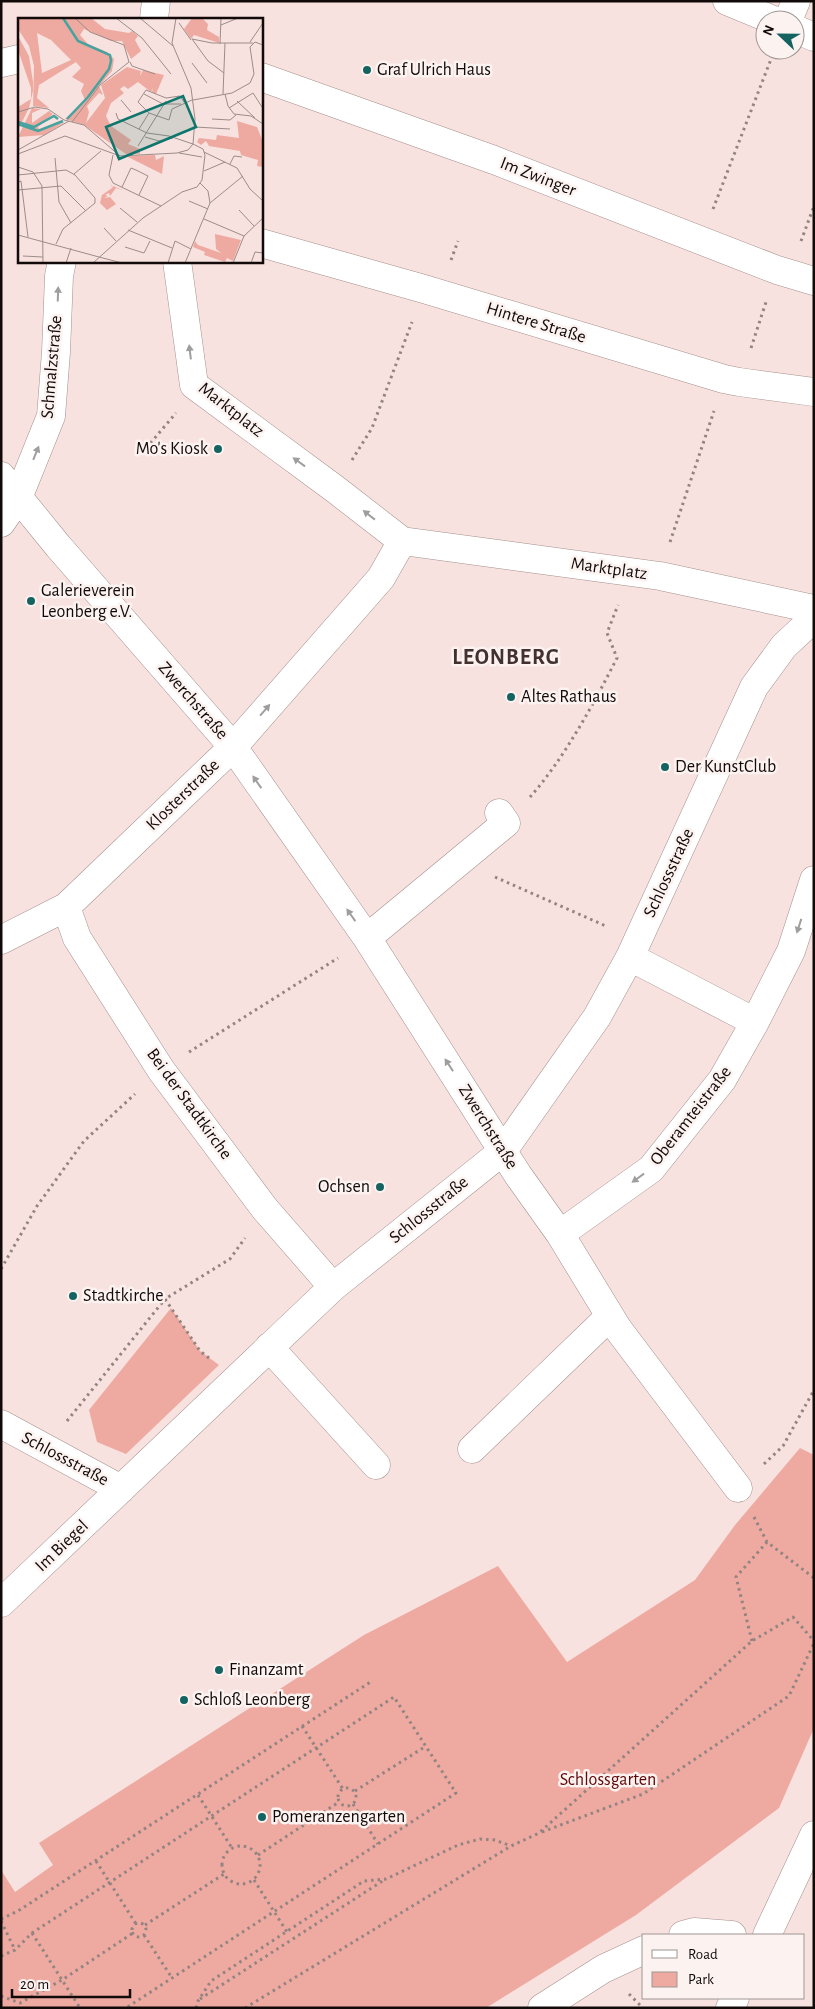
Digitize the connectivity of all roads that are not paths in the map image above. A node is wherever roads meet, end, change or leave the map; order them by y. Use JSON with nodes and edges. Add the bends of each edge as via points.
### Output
{"nodes":[{"id":1,"x":156,"y":1,"type":"edge"},
{"id":2,"x":727,"y":1,"type":"edge"},
{"id":3,"x":755,"y":13,"type":"edge"},
{"id":4,"x":154,"y":18,"type":"edge"},
{"id":5,"x":18,"y":59,"type":"edge"},
{"id":6,"x":1,"y":63,"type":"edge"},
{"id":7,"x":262,"y":77,"type":"edge"},
{"id":8,"x":262,"y":243,"type":"edge"},
{"id":9,"x":62,"y":262,"type":"edge"},
{"id":10,"x":178,"y":267,"type":"edge"},
{"id":11,"x":814,"y":281,"type":"edge"},
{"id":12,"x":814,"y":392,"type":"edge"},
{"id":13,"x":1,"y":476,"type":"edge"},
{"id":14,"x":18,"y":498,"type":"junction"},
{"id":15,"x":1,"y":524,"type":"edge"},
{"id":16,"x":402,"y":541,"type":"junction"},
{"id":17,"x":814,"y":609,"type":"edge"},
{"id":18,"x":814,"y":618,"type":"edge"},
{"id":19,"x":232,"y":746,"type":"junction"},
{"id":20,"x":502,"y":818,"type":"road end"},
{"id":21,"x":814,"y":880,"type":"edge"},
{"id":22,"x":66,"y":907,"type":"junction"},
{"id":23,"x":367,"y":938,"type":"junction"},
{"id":24,"x":1,"y":940,"type":"edge"},
{"id":25,"x":634,"y":949,"type":"junction"},
{"id":26,"x":755,"y":1022,"type":"junction"},
{"id":27,"x":503,"y":1151,"type":"junction"},
{"id":28,"x":560,"y":1234,"type":"junction"},
{"id":29,"x":332,"y":1287,"type":"junction"},
{"id":30,"x":610,"y":1316,"type":"junction"},
{"id":31,"x":269,"y":1347,"type":"junction"},
{"id":32,"x":1,"y":1424,"type":"edge"},
{"id":33,"x":472,"y":1449,"type":"dead end"},
{"id":34,"x":376,"y":1465,"type":"dead end"},
{"id":35,"x":738,"y":1488,"type":"road end"},
{"id":36,"x":122,"y":1489,"type":"junction"},
{"id":37,"x":2,"y":1603,"type":"edge"},
{"id":38,"x":814,"y":1835,"type":"edge"},
{"id":39,"x":687,"y":1934,"type":"edge"},
{"id":40,"x":719,"y":1934,"type":"edge"},
{"id":41,"x":767,"y":1934,"type":"edge"},
{"id":42,"x":642,"y":1951,"type":"edge"},
{"id":43,"x":542,"y":2008,"type":"edge"}],
"edges":[{"from":1,"to":4,"type":"street"},
{"from":2,"to":3,"type":"street"},
{"from":5,"to":6,"type":"street"},
{"from":7,"to":11,"type":"street","name":"Im Zwinger","via":[[494,160],[777,270]]},
{"from":8,"to":12,"type":"street","name":"Hintere Straße","via":[[732,380]]},
{"from":14,"to":9,"type":"street","name":"Schmalzstraße","one_way":true,"via":[[51,416]]},
{"from":16,"to":10,"type":"street","name":"Marktplatz","one_way":true,"via":[[194,385]]},
{"from":13,"to":14,"type":"street","name":"Zwerchstraße"},
{"from":14,"to":15,"type":"street","name":"Schmalzstraße"},
{"from":14,"to":19,"type":"street","name":"Zwerchstraße"},
{"from":16,"to":17,"type":"street","name":"Marktplatz","via":[[660,576]]},
{"from":19,"to":16,"type":"street","name":"Klosterstraße","one_way":true,"via":[[382,578]]},
{"from":18,"to":25,"type":"street","name":"Schlossstraße","via":[[784,646],[754,688]]},
{"from":19,"to":22,"type":"street","name":"Klosterstraße"},
{"from":23,"to":19,"type":"street","name":"Zwerchstraße","one_way":true},
{"from":20,"to":23,"type":"street","via":[[467,858]]},
{"from":21,"to":26,"type":"street","name":"Oberamteistraße","one_way":true,"via":[[790,951]]},
{"from":22,"to":24,"type":"street","name":"Klosterstraße"},
{"from":22,"to":29,"type":"street","name":"Bei der Stadtkirche","via":[[77,938],[162,1070],[265,1209]]},
{"from":27,"to":23,"type":"street","name":"Zwerchstraße","one_way":true},
{"from":25,"to":26,"type":"street"},
{"from":25,"to":27,"type":"street","name":"Schlossstraße","via":[[598,1017]]},
{"from":26,"to":28,"type":"street","name":"Oberamteistraße","one_way":true,"via":[[722,1080],[651,1169]]},
{"from":27,"to":28,"type":"street","name":"Zwerchstraße"},
{"from":27,"to":29,"type":"street","name":"Schlossstraße"},
{"from":28,"to":30,"type":"street","name":"Zwerchstraße"},
{"from":29,"to":31,"type":"street","name":"Schlossstraße"},
{"from":30,"to":33,"type":"street"},
{"from":30,"to":35,"type":"street","name":"Zwerchstraße"},
{"from":31,"to":34,"type":"street"},
{"from":31,"to":36,"type":"street","name":"Schlossstraße"},
{"from":32,"to":36,"type":"street","name":"Schlossstraße"},
{"from":36,"to":37,"type":"street","name":"Im Biegel"},
{"from":38,"to":41,"type":"street"},
{"from":39,"to":40,"type":"street"},
{"from":42,"to":43,"type":"street","via":[[603,1969]]}]}
